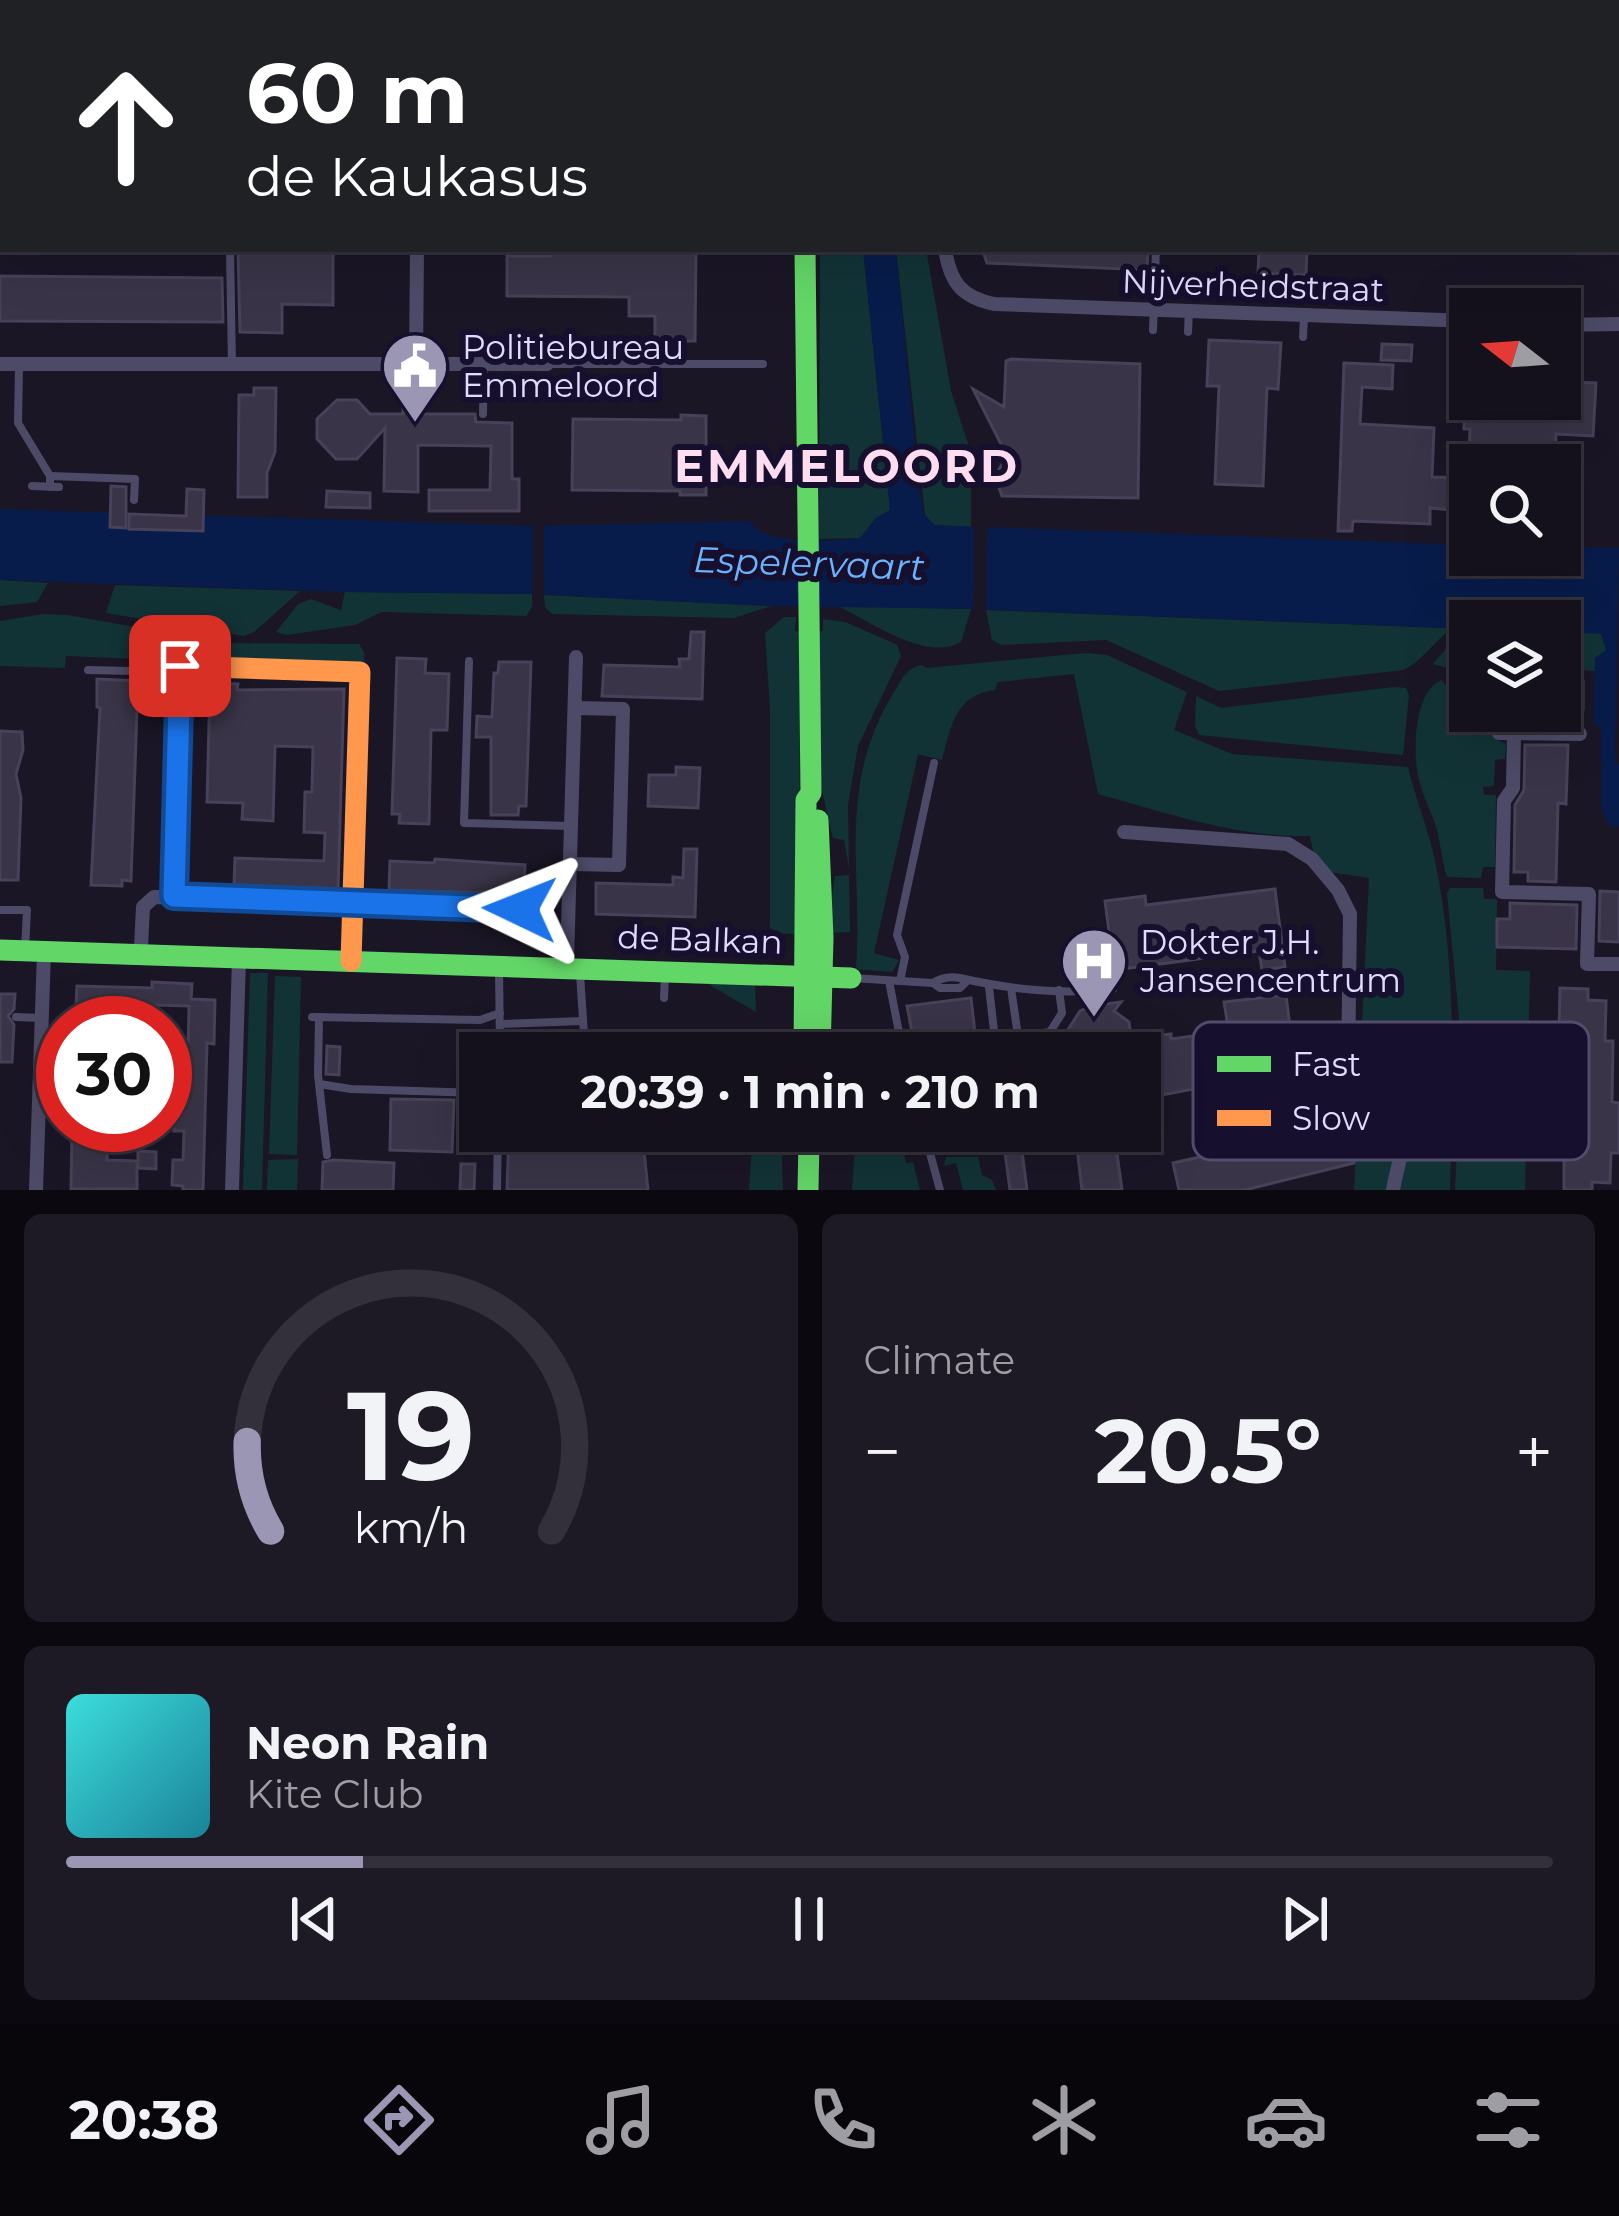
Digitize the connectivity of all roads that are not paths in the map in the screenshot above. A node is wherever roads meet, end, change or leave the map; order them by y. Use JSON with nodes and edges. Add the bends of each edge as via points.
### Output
{"nodes":[{"id":1,"x":230,"y":252,"type":"edge"},
{"id":2,"x":417,"y":252,"type":"edge"},
{"id":3,"x":805,"y":252,"type":"edge"},
{"id":4,"x":945,"y":252,"type":"edge"},
{"id":5,"x":1156,"y":252,"type":"edge"},
{"id":6,"x":1154,"y":308,"type":"junction"},
{"id":7,"x":1189,"y":310,"type":"junction"},
{"id":8,"x":1304,"y":314,"type":"junction"},
{"id":9,"x":1449,"y":320,"type":"edge"},
{"id":10,"x":1619,"y":324,"type":"edge"},
{"id":11,"x":1581,"y":325,"type":"edge"},
{"id":12,"x":1153,"y":330,"type":"dead end"},
{"id":13,"x":1188,"y":332,"type":"dead end"},
{"id":14,"x":1304,"y":337,"type":"dead end"},
{"id":15,"x":477,"y":361,"type":"junction"},
{"id":16,"x":416,"y":363,"type":"junction"},
{"id":17,"x":0,"y":364,"type":"edge"},
{"id":18,"x":547,"y":364,"type":"joint"},
{"id":19,"x":763,"y":364,"type":"dead end"},
{"id":20,"x":19,"y":365,"type":"junction"},
{"id":21,"x":239,"y":365,"type":"junction"},
{"id":22,"x":483,"y":414,"type":"dead end"},
{"id":23,"x":50,"y":476,"type":"junction"},
{"id":24,"x":32,"y":486,"type":"dead end"},
{"id":25,"x":134,"y":500,"type":"dead end"},
{"id":26,"x":576,"y":657,"type":"dead end"},
{"id":27,"x":469,"y":662,"type":"dead end"},
{"id":28,"x":88,"y":670,"type":"dead end"},
{"id":29,"x":180,"y":672,"type":"junction"},
{"id":30,"x":574,"y":708,"type":"junction"},
{"id":31,"x":1580,"y":734,"type":"dead end"},
{"id":32,"x":934,"y":763,"type":"dead end"},
{"id":33,"x":571,"y":826,"type":"junction"},
{"id":34,"x":1124,"y":832,"type":"dead end"},
{"id":35,"x":570,"y":864,"type":"junction"},
{"id":36,"x":174,"y":896,"type":"junction"},
{"id":37,"x":353,"y":903,"type":"junction"},
{"id":38,"x":520,"y":909,"type":"dead end"},
{"id":39,"x":0,"y":910,"type":"edge"},
{"id":40,"x":0,"y":950,"type":"edge"},
{"id":41,"x":34,"y":951,"type":"junction"},
{"id":42,"x":141,"y":951,"type":"junction"},
{"id":43,"x":239,"y":958,"type":"junction"},
{"id":44,"x":351,"y":961,"type":"junction"},
{"id":45,"x":1619,"y":964,"type":"edge"},
{"id":46,"x":499,"y":966,"type":"junction"},
{"id":47,"x":571,"y":966,"type":"junction"},
{"id":48,"x":665,"y":971,"type":"junction"},
{"id":49,"x":813,"y":976,"type":"junction"},
{"id":50,"x":851,"y":978,"type":"joint"},
{"id":51,"x":895,"y":981,"type":"junction"},
{"id":52,"x":989,"y":987,"type":"junction"},
{"id":53,"x":1011,"y":988,"type":"junction"},
{"id":54,"x":1113,"y":989,"type":"dead end"},
{"id":55,"x":1059,"y":990,"type":"junction"},
{"id":56,"x":39,"y":996,"type":"edge"},
{"id":57,"x":664,"y":998,"type":"dead end"},
{"id":58,"x":500,"y":1012,"type":"junction"},
{"id":59,"x":16,"y":1017,"type":"dead end"},
{"id":60,"x":36,"y":1018,"type":"edge"},
{"id":61,"x":583,"y":1022,"type":"junction"},
{"id":62,"x":1350,"y":1022,"type":"edge"},
{"id":63,"x":500,"y":1024,"type":"junction"},
{"id":64,"x":500,"y":1032,"type":"edge"},
{"id":65,"x":584,"y":1032,"type":"edge"},
{"id":66,"x":806,"y":1032,"type":"edge"},
{"id":67,"x":818,"y":1032,"type":"edge"},
{"id":68,"x":901,"y":1032,"type":"edge"},
{"id":69,"x":994,"y":1032,"type":"edge"},
{"id":70,"x":1017,"y":1032,"type":"edge"},
{"id":71,"x":1050,"y":1032,"type":"edge"},
{"id":72,"x":319,"y":1084,"type":"junction"},
{"id":73,"x":459,"y":1092,"type":"edge"},
{"id":74,"x":37,"y":1152,"type":"edge"},
{"id":75,"x":497,"y":1152,"type":"edge"},
{"id":76,"x":809,"y":1152,"type":"edge"},
{"id":77,"x":930,"y":1152,"type":"edge"},
{"id":78,"x":327,"y":1155,"type":"dead end"},
{"id":79,"x":1398,"y":1160,"type":"edge"},
{"id":80,"x":36,"y":1190,"type":"edge"},
{"id":81,"x":232,"y":1190,"type":"edge"},
{"id":82,"x":496,"y":1190,"type":"edge"},
{"id":83,"x":808,"y":1190,"type":"edge"},
{"id":84,"x":940,"y":1190,"type":"edge"},
{"id":85,"x":1393,"y":1190,"type":"edge"}],
"edges":[{"from":1,"to":21,"type":"lane"},
{"from":2,"to":16,"type":"street"},
{"from":3,"to":49,"type":"street","via":[[811,793],[820,849]]},
{"from":4,"to":6,"type":"street","name":"Nijverheidstraat","via":[[949,275],[965,293],[994,304]]},
{"from":5,"to":6,"type":"lane"},
{"from":6,"to":7,"type":"street","name":"Nijverheidstraat"},
{"from":6,"to":12,"type":"lane"},
{"from":7,"to":8,"type":"street","name":"Nijverheidstraat"},
{"from":7,"to":13,"type":"lane"},
{"from":8,"to":9,"type":"street","name":"Nijverheidstraat"},
{"from":8,"to":14,"type":"lane"},
{"from":10,"to":11,"type":"street"},
{"from":15,"to":16,"type":"street"},
{"from":15,"to":18,"type":"street"},
{"from":15,"to":22,"type":"lane"},
{"from":16,"to":21,"type":"street"},
{"from":17,"to":20,"type":"street"},
{"from":18,"to":19,"type":"lane"},
{"from":20,"to":21,"type":"street"},
{"from":20,"to":23,"type":"lane","via":[[18,423]]},
{"from":23,"to":24,"type":"lane","via":[[54,487]]},
{"from":23,"to":25,"type":"lane","via":[[134,479]]},
{"from":26,"to":30,"type":"street"},
{"from":27,"to":33,"type":"lane","via":[[464,823]]},
{"from":28,"to":29,"type":"lane"},
{"from":29,"to":36,"type":"street"},
{"from":29,"to":37,"type":"street","via":[[360,672]]},
{"from":30,"to":33,"type":"street"},
{"from":30,"to":35,"type":"street","via":[[623,710],[619,866]]},
{"from":31,"to":45,"type":"street","via":[[1506,733],[1513,788],[1504,801],[1502,892],[1588,894],[1587,964]]},
{"from":32,"to":51,"type":"lane","via":[[897,934],[904,957]]},
{"from":33,"to":35,"type":"street"},
{"from":34,"to":62,"type":"street","via":[[1288,844],[1304,852],[1338,890],[1352,924]]},
{"from":35,"to":47,"type":"street"},
{"from":36,"to":37,"type":"street"},
{"from":36,"to":42,"type":"street","via":[[137,906]]},
{"from":37,"to":38,"type":"street"},
{"from":37,"to":44,"type":"street"},
{"from":39,"to":41,"type":"lane","via":[[27,910]]},
{"from":40,"to":41,"type":"street","name":"de Balkan"},
{"from":41,"to":42,"type":"street","name":"de Balkan"},
{"from":41,"to":56,"type":"street"},
{"from":42,"to":43,"type":"street","name":"de Balkan"},
{"from":43,"to":44,"type":"street","name":"de Balkan"},
{"from":43,"to":81,"type":"street"},
{"from":44,"to":46,"type":"street","name":"de Balkan"},
{"from":46,"to":47,"type":"street","name":"de Balkan"},
{"from":46,"to":58,"type":"lane"},
{"from":47,"to":48,"type":"street","name":"de Balkan"},
{"from":47,"to":61,"type":"lane"},
{"from":48,"to":49,"type":"street","name":"de Balkan"},
{"from":48,"to":57,"type":"lane"},
{"from":49,"to":50,"type":"street","name":"de Balkan"},
{"from":49,"to":66,"type":"street"},
{"from":49,"to":67,"type":"street"},
{"from":50,"to":51,"type":"lane"},
{"from":51,"to":52,"type":"lane"},
{"from":51,"to":68,"type":"lane"},
{"from":52,"to":53,"type":"lane"},
{"from":52,"to":69,"type":"lane"},
{"from":53,"to":55,"type":"lane"},
{"from":53,"to":70,"type":"lane"},
{"from":54,"to":55,"type":"lane"},
{"from":55,"to":71,"type":"lane","via":[[1062,1013]]},
{"from":58,"to":63,"type":"lane"},
{"from":58,"to":72,"type":"lane","via":[[480,1019],[315,1017]]},
{"from":59,"to":60,"type":"lane"},
{"from":61,"to":63,"type":"lane"},
{"from":61,"to":65,"type":"lane"},
{"from":63,"to":64,"type":"lane"},
{"from":72,"to":73,"type":"lane"},
{"from":72,"to":78,"type":"lane"},
{"from":74,"to":80,"type":"street"},
{"from":75,"to":82,"type":"lane"},
{"from":76,"to":83,"type":"street"},
{"from":77,"to":84,"type":"lane"},
{"from":79,"to":85,"type":"street"}]}
